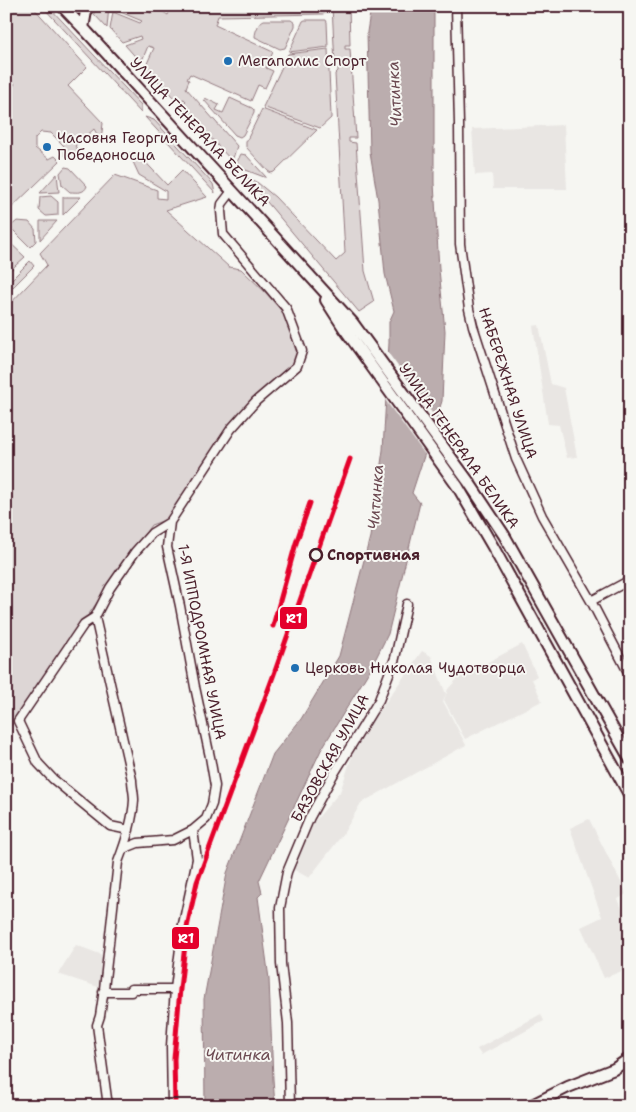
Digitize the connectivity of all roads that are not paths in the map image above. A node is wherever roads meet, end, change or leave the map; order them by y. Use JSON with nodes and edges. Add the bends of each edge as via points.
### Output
{"nodes":[{"id":1,"x":62,"y":6,"type":"edge"},
{"id":2,"x":87,"y":6,"type":"edge"},
{"id":3,"x":456,"y":6,"type":"edge"},
{"id":4,"x":83,"y":28,"type":"junction"},
{"id":5,"x":232,"y":191,"type":"junction"},
{"id":6,"x":314,"y":280,"type":"junction"},
{"id":7,"x":170,"y":522,"type":"junction"},
{"id":8,"x":630,"y":580,"type":"edge"},
{"id":9,"x":590,"y":601,"type":"junction"},
{"id":10,"x":407,"y":604,"type":"dead end"},
{"id":11,"x":95,"y":617,"type":"junction"},
{"id":12,"x":630,"y":676,"type":"edge"},
{"id":13,"x":593,"y":693,"type":"junction"},
{"id":14,"x":578,"y":701,"type":"junction"},
{"id":15,"x":630,"y":759,"type":"edge"},
{"id":16,"x":630,"y":796,"type":"edge"},
{"id":17,"x":129,"y":830,"type":"junction"},
{"id":18,"x":193,"y":830,"type":"junction"},
{"id":19,"x":123,"y":849,"type":"junction"},
{"id":20,"x":176,"y":989,"type":"junction"},
{"id":21,"x":103,"y":992,"type":"junction"},
{"id":22,"x":630,"y":1058,"type":"edge"},
{"id":23,"x":108,"y":1106,"type":"edge"},
{"id":24,"x":172,"y":1106,"type":"edge"},
{"id":25,"x":290,"y":1106,"type":"edge"},
{"id":26,"x":530,"y":1106,"type":"edge"}],
"edges":[{"from":1,"to":4,"type":"main road","name":"УЛИЦА ГЕНЕРАЛА БЕЛИКА"},
{"from":2,"to":4,"type":"main road"},
{"from":3,"to":9,"type":"street","name":"НАБЕРЕЖНАЯ УЛИЦА","via":[[460,244],[469,309],[516,459],[542,516]]},
{"from":4,"to":5,"type":"main road","name":"УЛИЦА ГЕНЕРАЛА БЕЛИКА"},
{"from":5,"to":6,"type":"main road","name":"УЛИЦА ГЕНЕРАЛА БЕЛИКА"},
{"from":5,"to":7,"type":"street","name":"1-Я ИППОДРОМНАЯ УЛИЦА","via":[[222,204],[223,234],[286,308],[302,351],[297,366],[256,401],[231,429]]},
{"from":6,"to":13,"type":"main road","name":"УЛИЦА ГЕНЕРАЛА БЕЛИКА","via":[[352,322],[468,480],[504,535]]},
{"from":6,"to":14,"type":"main road","name":"УЛИЦА ГЕНЕРАЛА БЕЛИКА","via":[[344,328],[458,487]]},
{"from":7,"to":11,"type":"street","via":[[152,533],[135,552]]},
{"from":7,"to":18,"type":"street","name":"1-Я ИППОДРОМНАЯ УЛИЦА","via":[[166,547],[215,786],[206,819]]},
{"from":8,"to":9,"type":"street"},
{"from":9,"to":12,"type":"street","name":"НАБЕРЕЖНАЯ УЛИЦА"},
{"from":10,"to":25,"type":"street","name":"БАЗОВСКАЯ УЛИЦА","via":[[395,659],[379,700],[332,776],[286,872],[280,908]]},
{"from":11,"to":17,"type":"street","via":[[132,780],[134,800]]},
{"from":11,"to":17,"type":"street","via":[[84,624],[18,721],[38,762],[53,779],[110,826]]},
{"from":13,"to":14,"type":"main road"},
{"from":13,"to":15,"type":"main road","name":"УЛИЦА ГЕНЕРАЛА БЕЛИКА"},
{"from":14,"to":16,"type":"main road","name":"УЛИЦА ГЕНЕРАЛА БЕЛИКА"},
{"from":17,"to":19,"type":"street"},
{"from":18,"to":19,"type":"street","via":[[173,840],[138,843]]},
{"from":18,"to":20,"type":"street","via":[[197,859],[183,924]]},
{"from":19,"to":21,"type":"street","via":[[118,862]]},
{"from":20,"to":21,"type":"street"},
{"from":20,"to":24,"type":"street","via":[[171,1046]]},
{"from":21,"to":23,"type":"street","via":[[97,1025]]},
{"from":22,"to":26,"type":"main road","via":[[614,1069]]}]}
